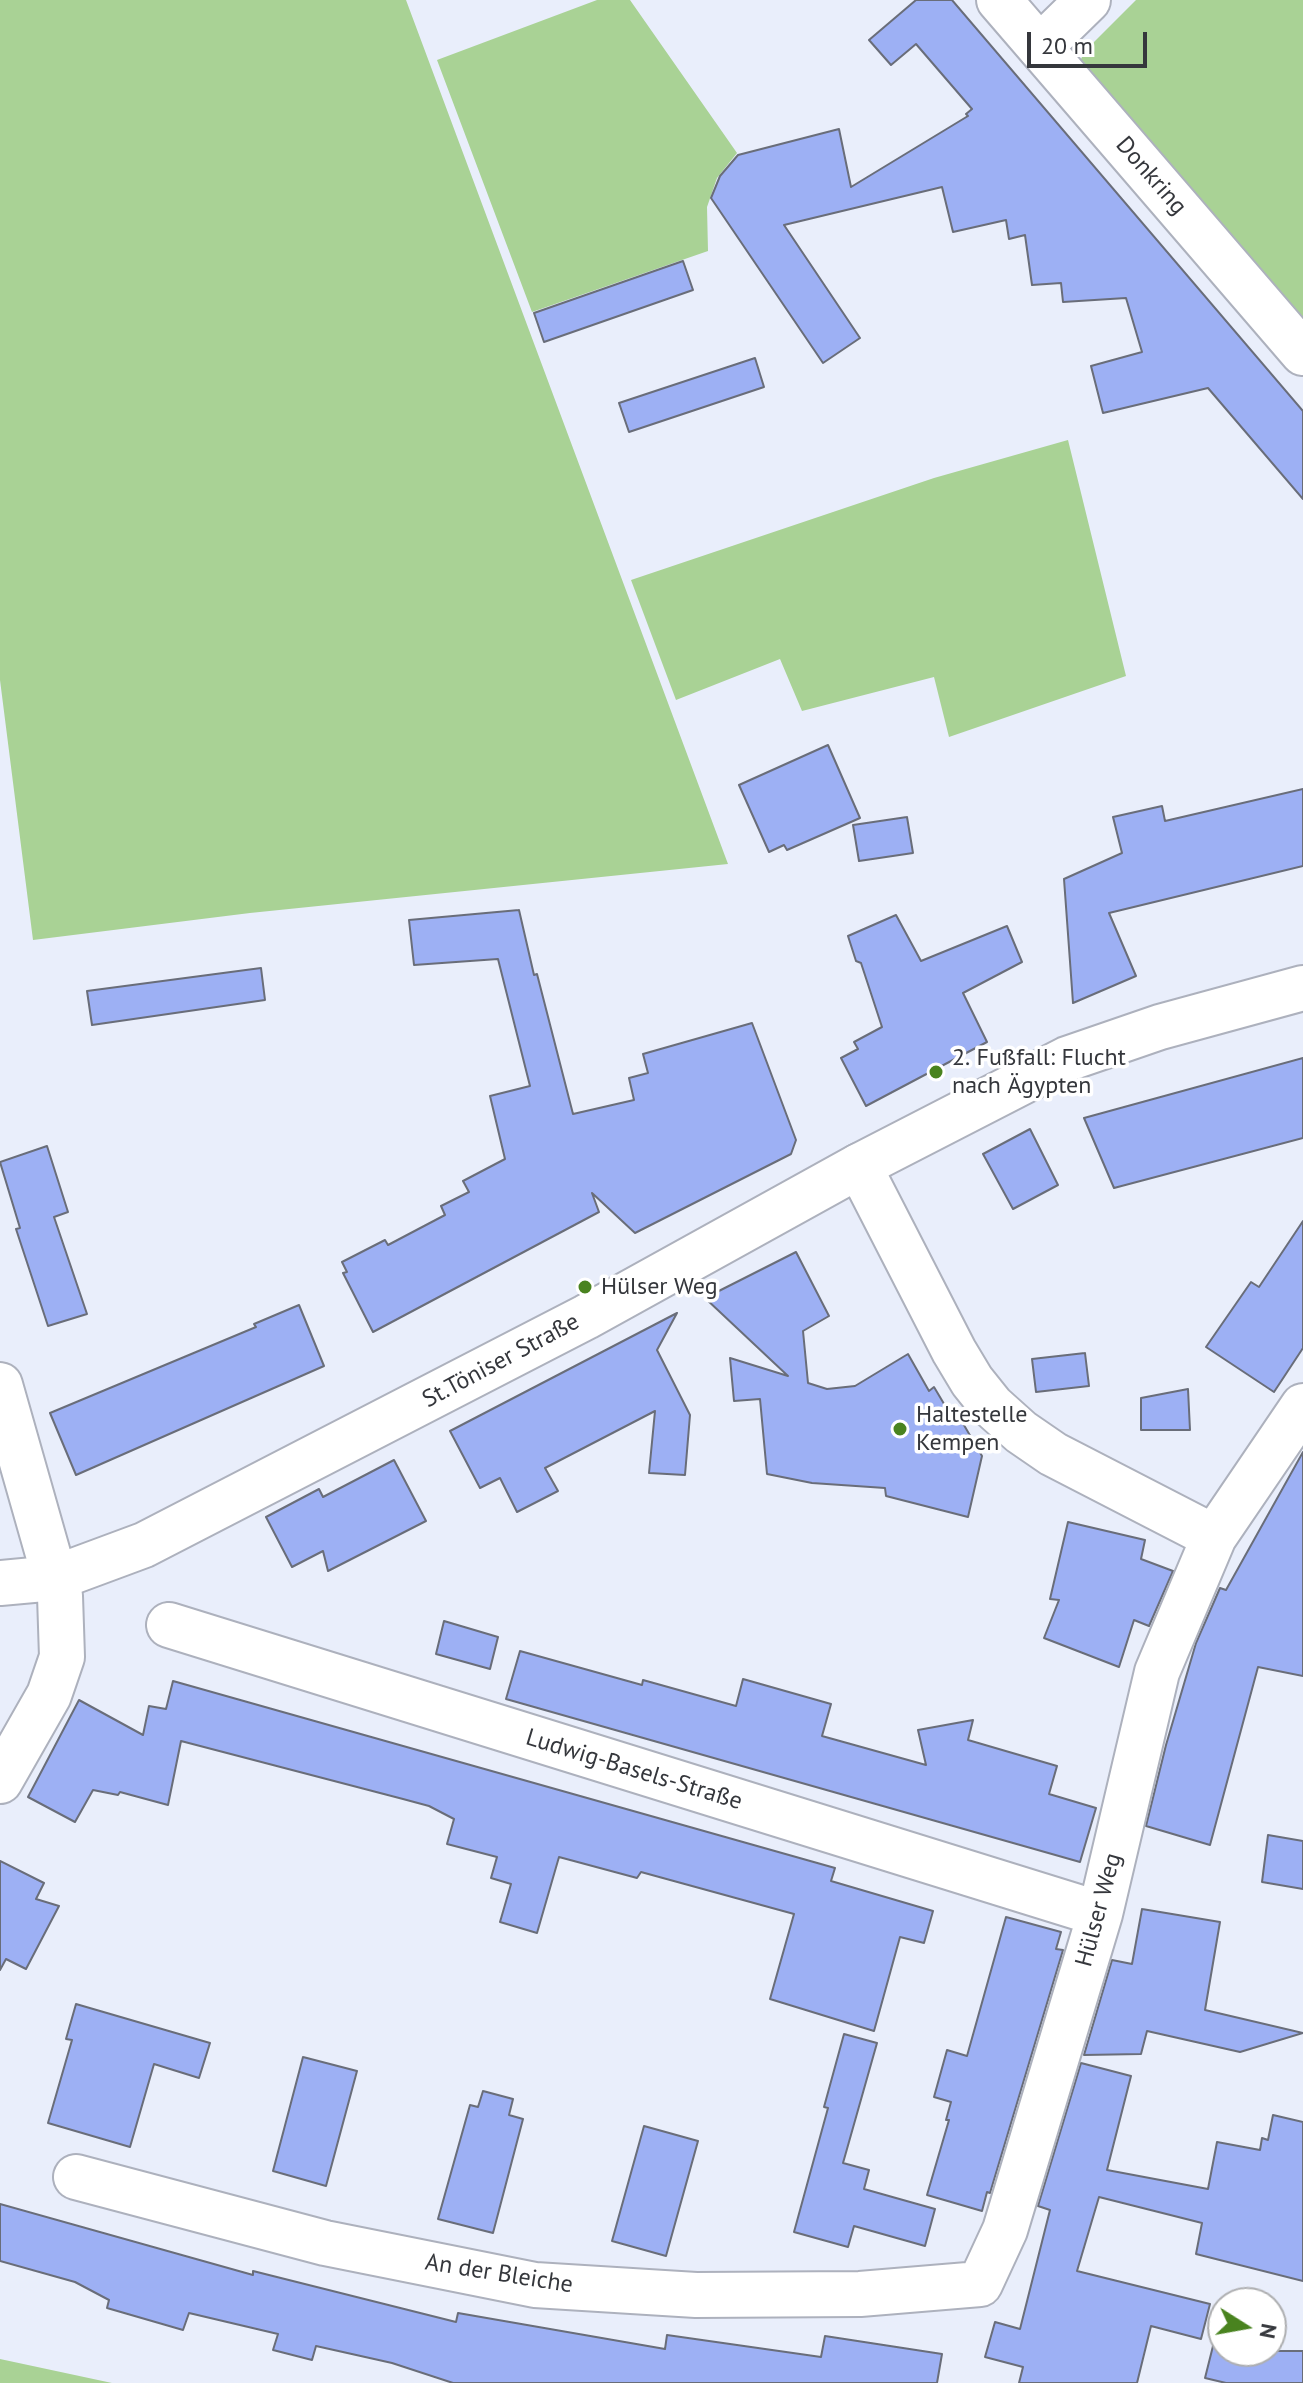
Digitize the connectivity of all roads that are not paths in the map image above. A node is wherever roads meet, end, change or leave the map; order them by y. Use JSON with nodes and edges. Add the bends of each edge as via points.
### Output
{"nodes":[{"id":1,"x":999,"y":0,"type":"edge"},
{"id":2,"x":1088,"y":0,"type":"edge"},
{"id":3,"x":1040,"y":47,"type":"junction"},
{"id":4,"x":1303,"y":353,"type":"edge"},
{"id":5,"x":1303,"y":988,"type":"edge"},
{"id":6,"x":859,"y":1166,"type":"junction"},
{"id":7,"x":0,"y":1385,"type":"edge"},
{"id":8,"x":1303,"y":1406,"type":"edge"},
{"id":9,"x":1214,"y":1537,"type":"junction"},
{"id":10,"x":55,"y":1578,"type":"junction"},
{"id":11,"x":0,"y":1583,"type":"edge"},
{"id":12,"x":169,"y":1625,"type":"dead end"},
{"id":13,"x":0,"y":1781,"type":"edge"},
{"id":14,"x":1100,"y":1914,"type":"junction"},
{"id":15,"x":76,"y":2177,"type":"dead end"},
{"id":16,"x":980,"y":2284,"type":"joint"}],
"edges":[{"from":1,"to":3,"type":"street","name":"Donkring"},
{"from":2,"to":3,"type":"street"},
{"from":3,"to":4,"type":"street","name":"Donkring"},
{"from":5,"to":6,"type":"street","name":"St.Töniser Straße","via":[[1067,1059]]},
{"from":6,"to":9,"type":"street","via":[[954,1351],[992,1406],[1053,1454]]},
{"from":6,"to":10,"type":"street","name":"St.Töniser Straße","via":[[298,1467],[144,1545]]},
{"from":7,"to":10,"type":"street"},
{"from":8,"to":9,"type":"street","name":"Hülser Weg"},
{"from":9,"to":14,"type":"street","name":"Hülser Weg","via":[[1157,1672]]},
{"from":10,"to":11,"type":"street","name":"St.Töniser Straße"},
{"from":10,"to":13,"type":"street","via":[[62,1657],[49,1695]]},
{"from":12,"to":14,"type":"street","name":"Ludwig-Basels-Straße"},
{"from":14,"to":16,"type":"street","name":"Hülser Weg","via":[[1005,2230]]},
{"from":15,"to":16,"type":"street","name":"An der Bleiche","via":[[325,2243],[535,2285],[696,2295],[830,2295]]}]}
